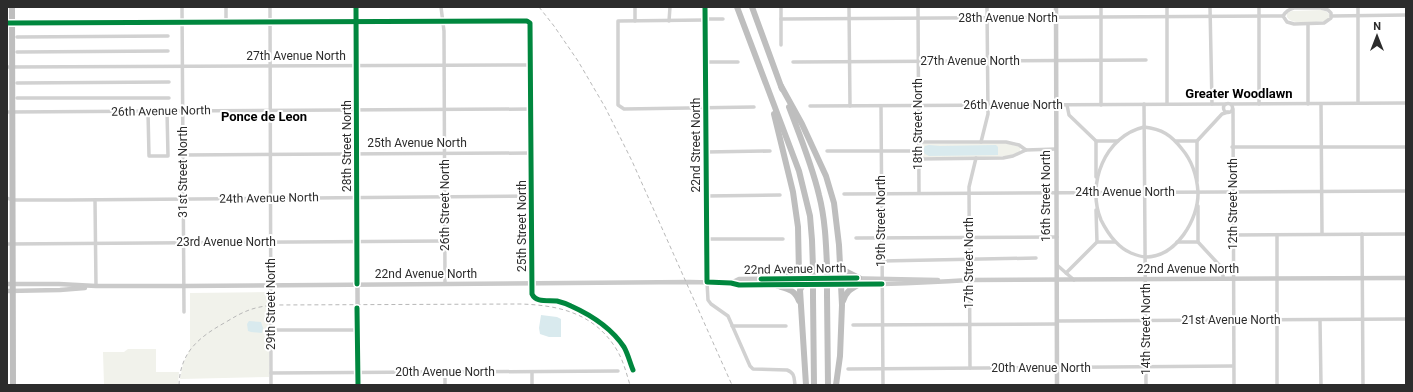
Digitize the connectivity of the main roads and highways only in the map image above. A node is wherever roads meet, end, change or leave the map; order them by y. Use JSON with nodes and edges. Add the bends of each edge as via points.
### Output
{"nodes":[{"id":1,"x":12,"y":7,"type":"edge"},
{"id":2,"x":356,"y":7,"type":"edge"},
{"id":3,"x":737,"y":7,"type":"edge"},
{"id":4,"x":752,"y":7,"type":"edge"},
{"id":5,"x":1056,"y":7,"type":"edge"},
{"id":6,"x":9,"y":23,"type":"edge"},
{"id":7,"x":9,"y":67,"type":"edge"},
{"id":8,"x":781,"y":86,"type":"junction"},
{"id":9,"x":769,"y":94,"type":"junction"},
{"id":10,"x":10,"y":112,"type":"edge"},
{"id":11,"x":10,"y":157,"type":"edge"},
{"id":12,"x":10,"y":199,"type":"edge"},
{"id":13,"x":10,"y":244,"type":"edge"},
{"id":14,"x":840,"y":264,"type":"junction"},
{"id":15,"x":799,"y":268,"type":"junction"},
{"id":16,"x":784,"y":278,"type":"junction"},
{"id":17,"x":800,"y":278,"type":"junction"},
{"id":18,"x":814,"y":278,"type":"junction"},
{"id":19,"x":840,"y":278,"type":"junction"},
{"id":20,"x":1406,"y":278,"type":"edge"},
{"id":21,"x":969,"y":280,"type":"junction"},
{"id":22,"x":1057,"y":280,"type":"junction"},
{"id":23,"x":732,"y":282,"type":"junction"},
{"id":24,"x":858,"y":282,"type":"junction"},
{"id":25,"x":10,"y":284,"type":"edge"},
{"id":26,"x":357,"y":284,"type":"junction"},
{"id":27,"x":802,"y":285,"type":"junction"},
{"id":28,"x":840,"y":285,"type":"junction"},
{"id":29,"x":96,"y":286,"type":"junction"},
{"id":30,"x":778,"y":286,"type":"junction"},
{"id":31,"x":828,"y":286,"type":"junction"},
{"id":32,"x":10,"y":291,"type":"edge"},
{"id":33,"x":800,"y":304,"type":"junction"},
{"id":34,"x":842,"y":305,"type":"junction"},
{"id":35,"x":10,"y":355,"type":"edge"},
{"id":36,"x":13,"y":385,"type":"edge"},
{"id":37,"x":358,"y":385,"type":"edge"},
{"id":38,"x":806,"y":385,"type":"edge"},
{"id":39,"x":814,"y":385,"type":"edge"},
{"id":40,"x":828,"y":385,"type":"edge"},
{"id":41,"x":836,"y":385,"type":"edge"},
{"id":42,"x":1057,"y":385,"type":"edge"}],
"edges":[{"from":1,"to":6,"type":"highway"},
{"from":2,"to":26,"type":"main road","name":"28th Street North"},
{"from":3,"to":9,"type":"highway"},
{"from":4,"to":8,"type":"highway"},
{"from":5,"to":22,"type":"main road","name":"16th Street North"},
{"from":6,"to":7,"type":"highway"},
{"from":7,"to":10,"type":"highway"},
{"from":8,"to":14,"type":"highway","via":[[826,176],[838,223]]},
{"from":8,"to":40,"type":"highway","bridge":true,"via":[[807,155],[819,195],[824,225]]},
{"from":9,"to":15,"type":"highway","via":[[793,192],[798,227]]},
{"from":9,"to":39,"type":"highway","bridge":true,"via":[[791,150],[810,216]]},
{"from":10,"to":11,"type":"highway"},
{"from":11,"to":12,"type":"highway"},
{"from":12,"to":13,"type":"highway"},
{"from":13,"to":25,"type":"highway"},
{"from":14,"to":19,"type":"highway"},
{"from":14,"to":24,"type":"highway","via":[[845,272]]},
{"from":15,"to":16,"type":"highway"},
{"from":15,"to":17,"type":"highway"},
{"from":16,"to":17,"type":"main road","name":"22nd Avenue North"},
{"from":16,"to":23,"type":"main road","name":"22nd Avenue North","via":[[739,279]]},
{"from":17,"to":18,"type":"main road","name":"22nd Avenue North"},
{"from":17,"to":27,"type":"highway"},
{"from":18,"to":19,"type":"main road","name":"22nd Avenue North"},
{"from":18,"to":27,"type":"highway"},
{"from":19,"to":24,"type":"main road","name":"22nd Avenue North"},
{"from":19,"to":28,"type":"highway"},
{"from":19,"to":31,"type":"highway"},
{"from":20,"to":22,"type":"main road","name":"22nd Avenue North"},
{"from":21,"to":22,"type":"main road","name":"22nd Avenue North"},
{"from":21,"to":24,"type":"main road","name":"22nd Avenue North","via":[[882,279]]},
{"from":21,"to":24,"type":"main road","name":"22nd Avenue North","via":[[911,284]]},
{"from":22,"to":42,"type":"main road","name":"16th Street North"},
{"from":23,"to":26,"type":"main road","name":"22nd Avenue North"},
{"from":23,"to":30,"type":"main road","name":"22nd Avenue North","via":[[739,285]]},
{"from":24,"to":28,"type":"main road","name":"22nd Avenue North"},
{"from":24,"to":34,"type":"highway","via":[[845,294]]},
{"from":25,"to":29,"type":"main road","name":"22nd Avenue North"},
{"from":25,"to":32,"type":"highway"},
{"from":26,"to":29,"type":"main road","name":"22nd Avenue North"},
{"from":26,"to":37,"type":"main road","name":"28th Street North"},
{"from":27,"to":30,"type":"main road","name":"22nd Avenue North"},
{"from":27,"to":31,"type":"main road","name":"22nd Avenue North"},
{"from":27,"to":33,"type":"highway"},
{"from":28,"to":31,"type":"main road","name":"22nd Avenue North"},
{"from":28,"to":34,"type":"highway"},
{"from":29,"to":32,"type":"main road","name":"22nd Avenue North"},
{"from":30,"to":33,"type":"highway","via":[[795,293]]},
{"from":32,"to":35,"type":"highway"},
{"from":33,"to":38,"type":"highway"},
{"from":34,"to":41,"type":"highway"},
{"from":35,"to":36,"type":"highway"}]}
